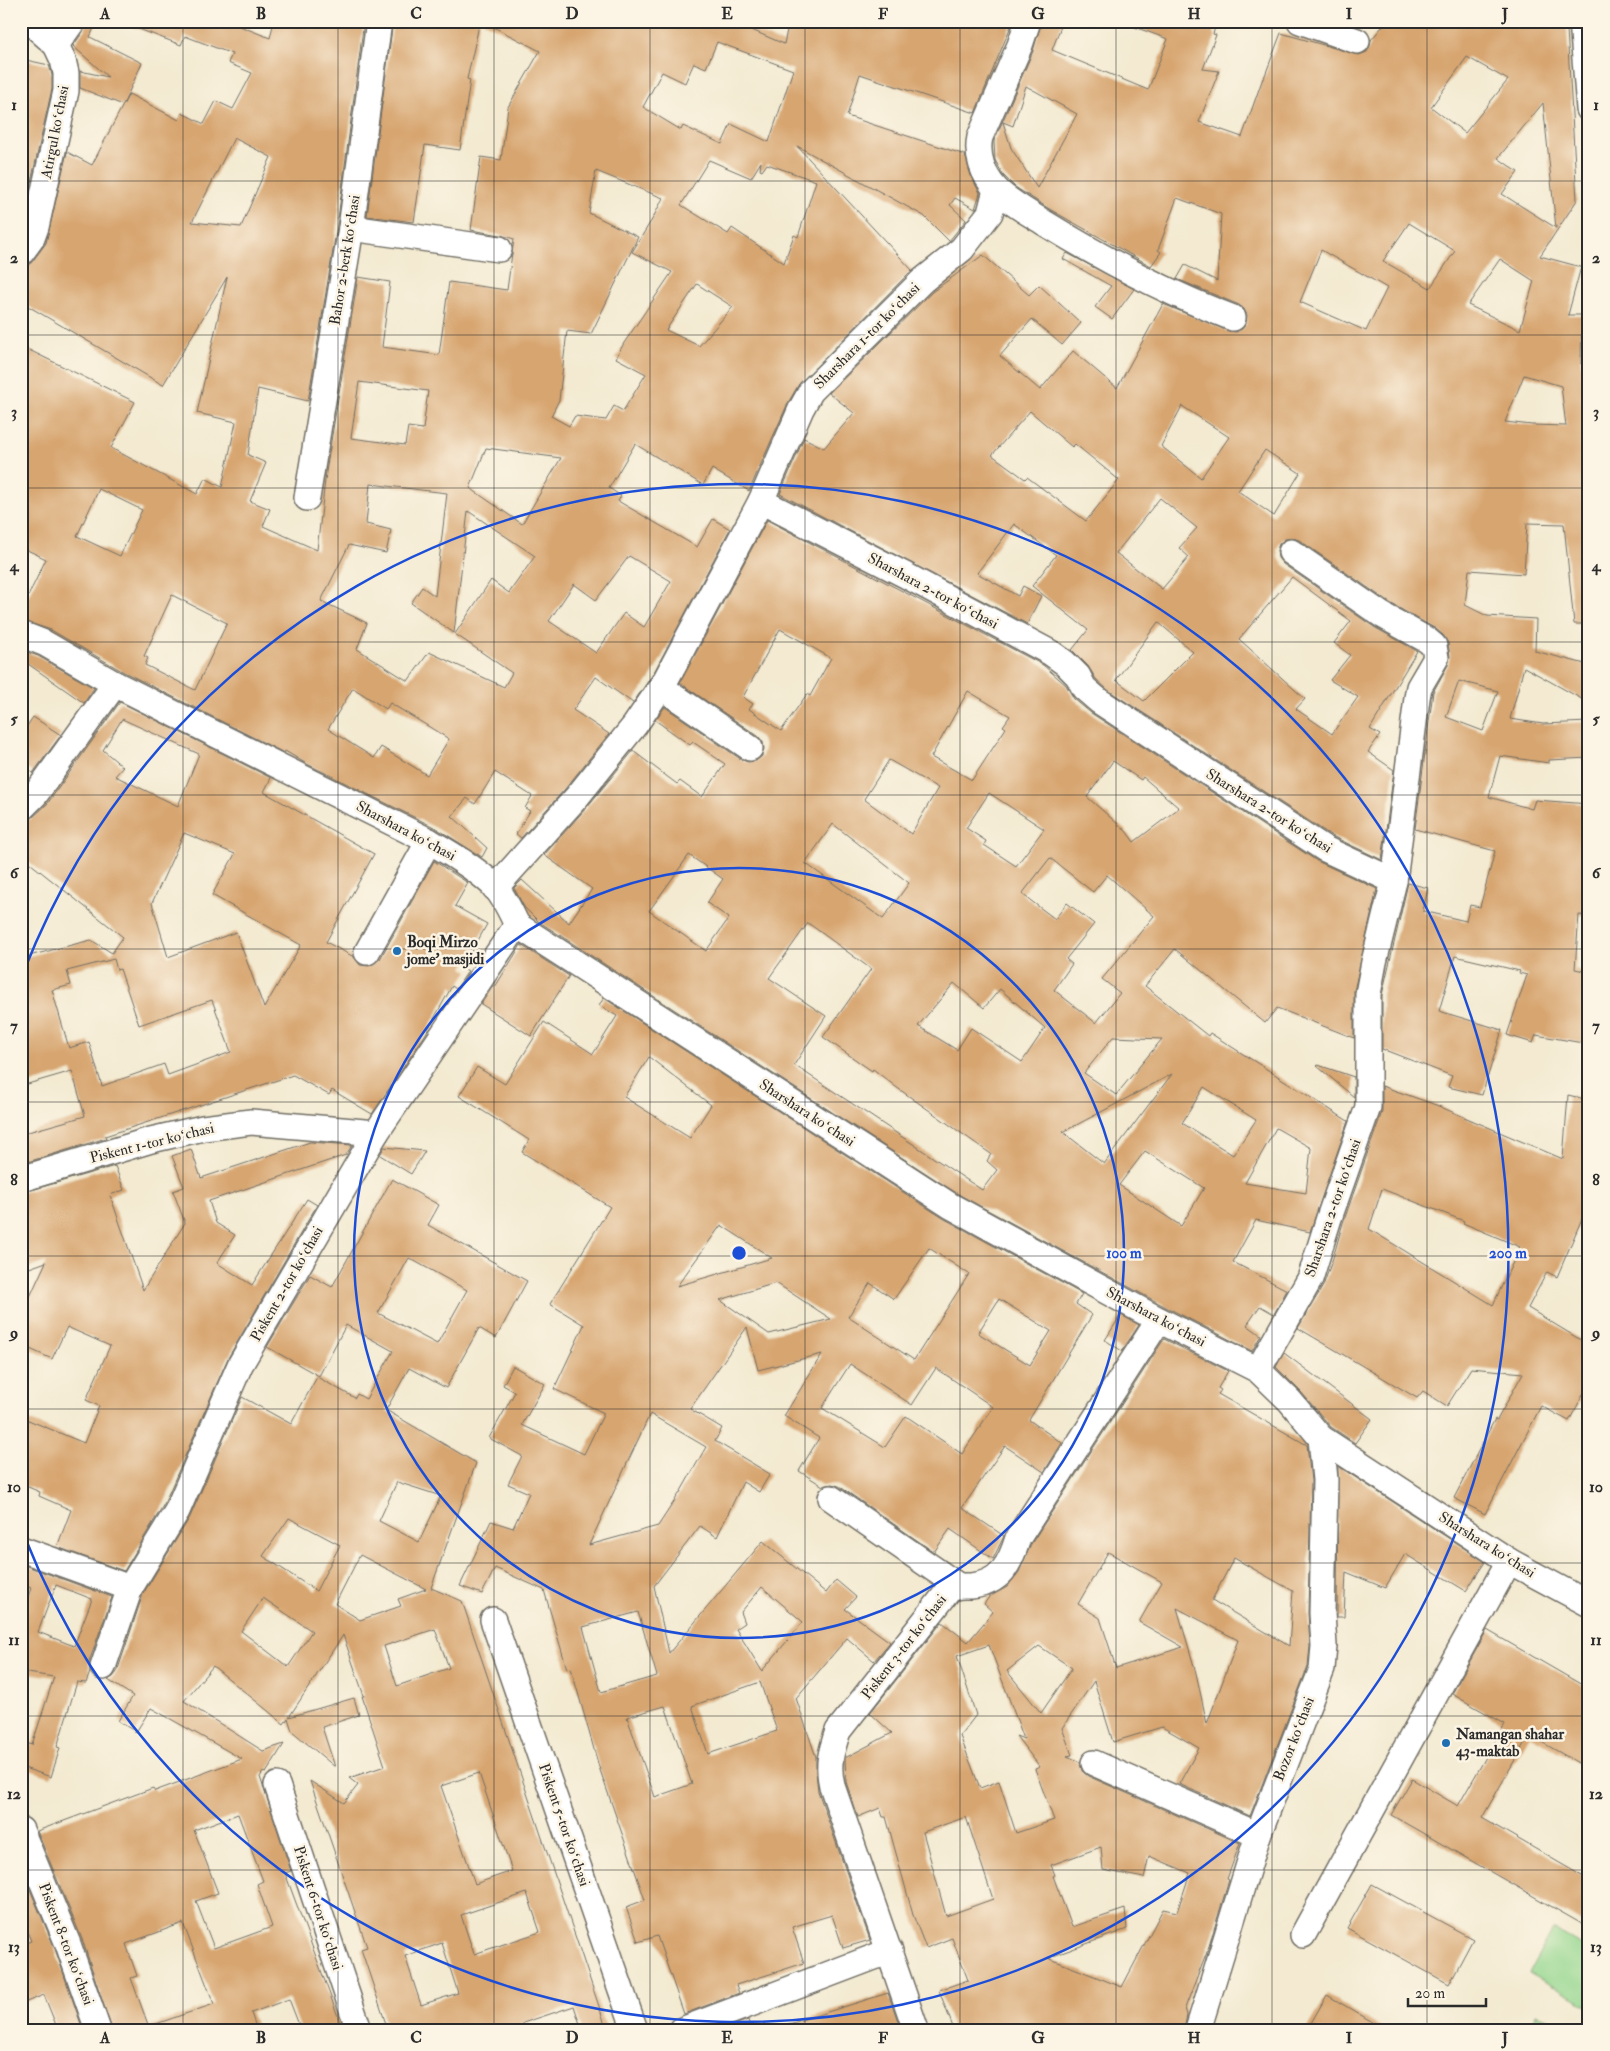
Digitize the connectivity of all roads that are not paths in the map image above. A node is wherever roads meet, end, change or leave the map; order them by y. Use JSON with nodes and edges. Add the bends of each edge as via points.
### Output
{"nodes":[{"id":1,"x":29,"y":21,"type":"edge"},
{"id":2,"x":73,"y":21,"type":"edge"},
{"id":3,"x":378,"y":21,"type":"edge"},
{"id":4,"x":1028,"y":21,"type":"edge"},
{"id":5,"x":1300,"y":21,"type":"edge"},
{"id":6,"x":1585,"y":35,"type":"edge"},
{"id":7,"x":1357,"y":42,"type":"dead end"},
{"id":8,"x":56,"y":45,"type":"junction"},
{"id":9,"x":1589,"y":108,"type":"edge"},
{"id":10,"x":996,"y":190,"type":"junction"},
{"id":11,"x":352,"y":228,"type":"junction"},
{"id":12,"x":499,"y":249,"type":"dead end"},
{"id":13,"x":21,"y":253,"type":"edge"},
{"id":14,"x":1233,"y":318,"type":"dead end"},
{"id":15,"x":306,"y":498,"type":"dead end"},
{"id":16,"x":761,"y":501,"type":"junction"},
{"id":17,"x":1290,"y":552,"type":"dead end"},
{"id":18,"x":21,"y":634,"type":"edge"},
{"id":19,"x":115,"y":684,"type":"junction"},
{"id":20,"x":661,"y":687,"type":"junction"},
{"id":21,"x":750,"y":748,"type":"dead end"},
{"id":22,"x":21,"y":809,"type":"edge"},
{"id":23,"x":429,"y":840,"type":"junction"},
{"id":24,"x":1394,"y":881,"type":"junction"},
{"id":25,"x":496,"y":888,"type":"junction"},
{"id":26,"x":517,"y":925,"type":"junction"},
{"id":27,"x":366,"y":952,"type":"dead end"},
{"id":28,"x":376,"y":1133,"type":"junction"},
{"id":29,"x":21,"y":1179,"type":"edge"},
{"id":30,"x":1159,"y":1320,"type":"junction"},
{"id":31,"x":1258,"y":1370,"type":"junction"},
{"id":32,"x":1321,"y":1438,"type":"junction"},
{"id":33,"x":831,"y":1498,"type":"dead end"},
{"id":34,"x":21,"y":1549,"type":"edge"},
{"id":35,"x":1509,"y":1561,"type":"junction"},
{"id":36,"x":957,"y":1585,"type":"junction"},
{"id":37,"x":130,"y":1588,"type":"junction"},
{"id":38,"x":1589,"y":1604,"type":"edge"},
{"id":39,"x":493,"y":1620,"type":"dead end"},
{"id":40,"x":103,"y":1667,"type":"dead end"},
{"id":41,"x":1094,"y":1763,"type":"dead end"},
{"id":42,"x":278,"y":1785,"type":"dead end"},
{"id":43,"x":21,"y":1830,"type":"edge"},
{"id":44,"x":1258,"y":1835,"type":"junction"},
{"id":45,"x":1304,"y":1935,"type":"dead end"},
{"id":46,"x":890,"y":1952,"type":"junction"},
{"id":47,"x":98,"y":2030,"type":"edge"},
{"id":48,"x":359,"y":2030,"type":"edge"},
{"id":49,"x":635,"y":2030,"type":"edge"},
{"id":50,"x":682,"y":2030,"type":"edge"},
{"id":51,"x":916,"y":2030,"type":"edge"},
{"id":52,"x":1198,"y":2030,"type":"edge"}],
"edges":[{"from":1,"to":8,"type":"street","name":"Atirgul koʻchasi"},
{"from":2,"to":8,"type":"street"},
{"from":3,"to":11,"type":"street","name":"Bahor 2-berk koʻchasi"},
{"from":4,"to":10,"type":"street","via":[[978,147],[979,158]]},
{"from":5,"to":7,"type":"street"},
{"from":6,"to":9,"type":"street"},
{"from":8,"to":13,"type":"street","name":"Atirgul koʻchasi","via":[[63,60],[66,91],[36,227]]},
{"from":10,"to":14,"type":"street","via":[[1072,240],[1172,293]]},
{"from":10,"to":16,"type":"street","name":"Sharshara 1-tor koʻchasi","via":[[990,213],[962,248],[922,281],[811,391]]},
{"from":11,"to":12,"type":"street"},
{"from":11,"to":15,"type":"street","name":"Bahor 2-berk koʻchasi"},
{"from":16,"to":20,"type":"street","name":"Sharshara 1-tor koʻchasi"},
{"from":16,"to":24,"type":"street","name":"Sharshara 2-tor koʻchasi","via":[[1051,654],[1065,663],[1084,688],[1099,701],[1325,849]]},
{"from":17,"to":24,"type":"street","via":[[1382,615],[1427,640],[1436,652],[1416,698]]},
{"from":18,"to":19,"type":"street","name":"Sharshara koʻchasi","via":[[44,642]]},
{"from":19,"to":22,"type":"street","via":[[35,795]]},
{"from":19,"to":23,"type":"street","name":"Sharshara koʻchasi"},
{"from":20,"to":21,"type":"street"},
{"from":20,"to":25,"type":"street","name":"Sharshara 1-tor koʻchasi","via":[[576,798]]},
{"from":23,"to":25,"type":"street","name":"Sharshara koʻchasi"},
{"from":23,"to":27,"type":"street"},
{"from":24,"to":31,"type":"street","name":"Sharshara 2-tor koʻchasi","via":[[1368,994],[1368,1107],[1310,1279]]},
{"from":25,"to":26,"type":"street","name":"Sharshara koʻchasi"},
{"from":26,"to":28,"type":"street","name":"Piskent 2-tor koʻchasi"},
{"from":26,"to":30,"type":"street","name":"Sharshara koʻchasi","via":[[951,1206]]},
{"from":28,"to":29,"type":"street","name":"Piskent 1-tor koʻchasi","via":[[251,1122],[212,1127],[150,1140]]},
{"from":28,"to":37,"type":"street","name":"Piskent 2-tor koʻchasi","via":[[240,1365],[177,1511]]},
{"from":30,"to":31,"type":"street","name":"Sharshara koʻchasi"},
{"from":30,"to":36,"type":"street","name":"Piskent 3-tor koʻchasi","via":[[1018,1538],[1006,1567],[987,1582]]},
{"from":31,"to":32,"type":"street","name":"Sharshara koʻchasi"},
{"from":32,"to":35,"type":"street","name":"Sharshara koʻchasi"},
{"from":32,"to":44,"type":"street","name":"Bozor koʻchasi","via":[[1325,1480],[1322,1669]]},
{"from":33,"to":36,"type":"street"},
{"from":34,"to":37,"type":"street"},
{"from":35,"to":38,"type":"street","name":"Sharshara koʻchasi"},
{"from":35,"to":45,"type":"street"},
{"from":36,"to":46,"type":"street","name":"Piskent 3-tor koʻchasi","via":[[938,1602],[838,1730],[831,1753],[828,1770],[832,1786]]},
{"from":37,"to":40,"type":"street","name":"Piskent 2-tor koʻchasi"},
{"from":39,"to":49,"type":"street","name":"Piskent 5-tor koʻchasi"},
{"from":41,"to":44,"type":"street"},
{"from":42,"to":48,"type":"street","name":"Piskent 6-tor koʻchasi"},
{"from":43,"to":47,"type":"street","name":"Piskent 8-tor koʻchasi","via":[[68,1944]]},
{"from":44,"to":52,"type":"street","name":"Bozor koʻchasi"},
{"from":46,"to":50,"type":"street"},
{"from":46,"to":51,"type":"street","name":"Piskent 3-tor koʻchasi"}]}
